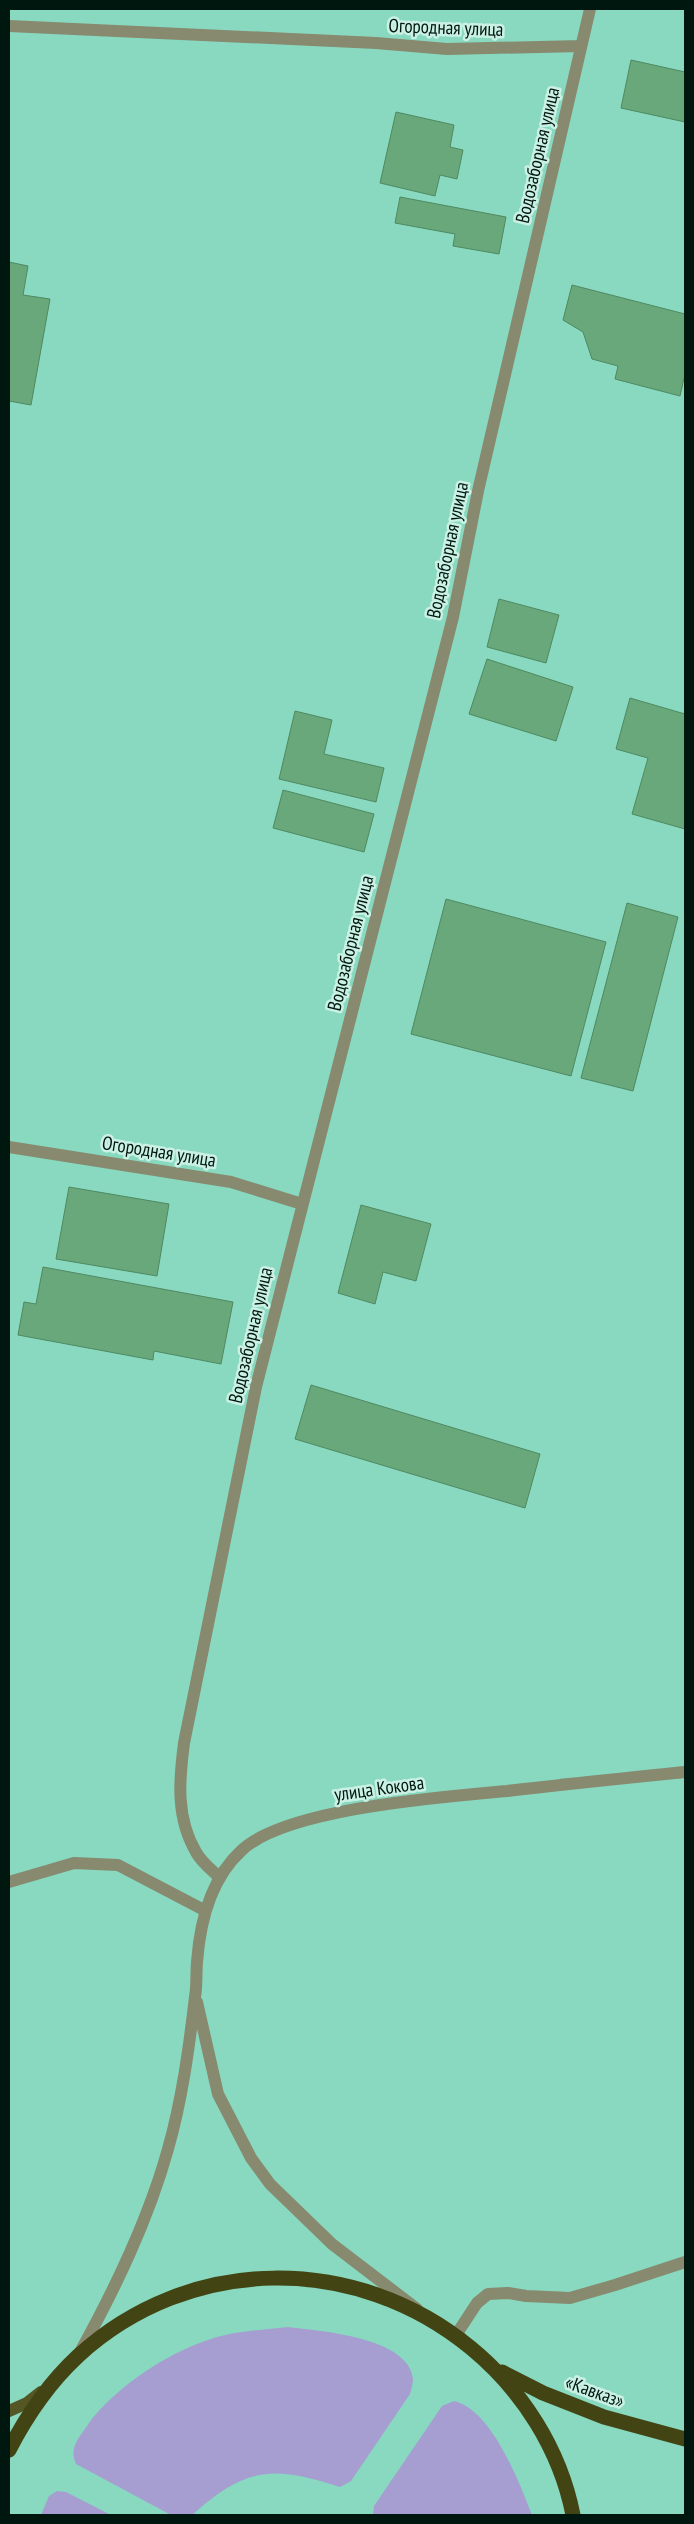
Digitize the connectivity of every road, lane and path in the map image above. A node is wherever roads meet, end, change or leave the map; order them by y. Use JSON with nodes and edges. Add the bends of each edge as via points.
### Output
{"nodes":[{"id":1,"x":590,"y":9,"type":"edge"},
{"id":2,"x":9,"y":26,"type":"edge"},
{"id":3,"x":581,"y":46,"type":"junction"},
{"id":4,"x":9,"y":1147,"type":"edge"},
{"id":5,"x":302,"y":1204,"type":"junction"},
{"id":6,"x":685,"y":1772,"type":"edge"},
{"id":7,"x":220,"y":1878,"type":"junction"},
{"id":8,"x":9,"y":1882,"type":"edge"},
{"id":9,"x":204,"y":1910,"type":"junction"},
{"id":10,"x":196,"y":1994,"type":"junction"},
{"id":11,"x":685,"y":2262,"type":"edge"},
{"id":12,"x":421,"y":2313,"type":"junction"},
{"id":13,"x":456,"y":2336,"type":"junction"},
{"id":14,"x":78,"y":2356,"type":"junction"},
{"id":15,"x":496,"y":2369,"type":"junction"},
{"id":16,"x":49,"y":2386,"type":"junction"},
{"id":17,"x":9,"y":2411,"type":"edge"},
{"id":18,"x":685,"y":2439,"type":"edge"},
{"id":19,"x":9,"y":2450,"type":"edge"},
{"id":20,"x":573,"y":2515,"type":"edge"}],
"edges":[{"from":1,"to":3,"type":"street","name":"Водозаборная улица"},
{"from":2,"to":3,"type":"street","name":"Огородная улица","via":[[447,49]]},
{"from":3,"to":5,"type":"street","name":"Водозаборная улица","via":[[478,491],[453,616]]},
{"from":4,"to":5,"type":"street","name":"Огородная улица","via":[[231,1182]]},
{"from":5,"to":7,"type":"street","name":"Водозаборная улица","via":[[256,1387],[180,1770],[179,1797],[185,1826],[196,1854]]},
{"from":6,"to":7,"type":"street","name":"улица Кокова","via":[[422,1800],[328,1814],[274,1831],[243,1849]]},
{"from":7,"to":9,"type":"street","name":"улица Кокова"},
{"from":8,"to":9,"type":"street","via":[[74,1863],[118,1864]]},
{"from":9,"to":10,"type":"street","name":"улица Кокова"},
{"from":10,"to":12,"type":"street","via":[[218,2094],[251,2158],[270,2184],[332,2244]]},
{"from":10,"to":14,"type":"street","via":[[181,2091],[168,2149],[150,2205],[127,2262]]},
{"from":11,"to":13,"type":"street","via":[[570,2298],[488,2294],[477,2304]]},
{"from":12,"to":13,"type":"highway"},
{"from":12,"to":14,"type":"highway","via":[[386,2297],[306,2278],[232,2282],[184,2294],[146,2310],[110,2330]]},
{"from":13,"to":15,"type":"highway"},
{"from":14,"to":16,"type":"highway"},
{"from":15,"to":18,"type":"highway","name":"«Кавказ»","via":[[543,2393],[604,2417]]},
{"from":15,"to":20,"type":"highway","via":[[528,2408],[552,2452]]},
{"from":16,"to":17,"type":"main road","via":[[27,2403]]},
{"from":16,"to":19,"type":"highway"}]}
